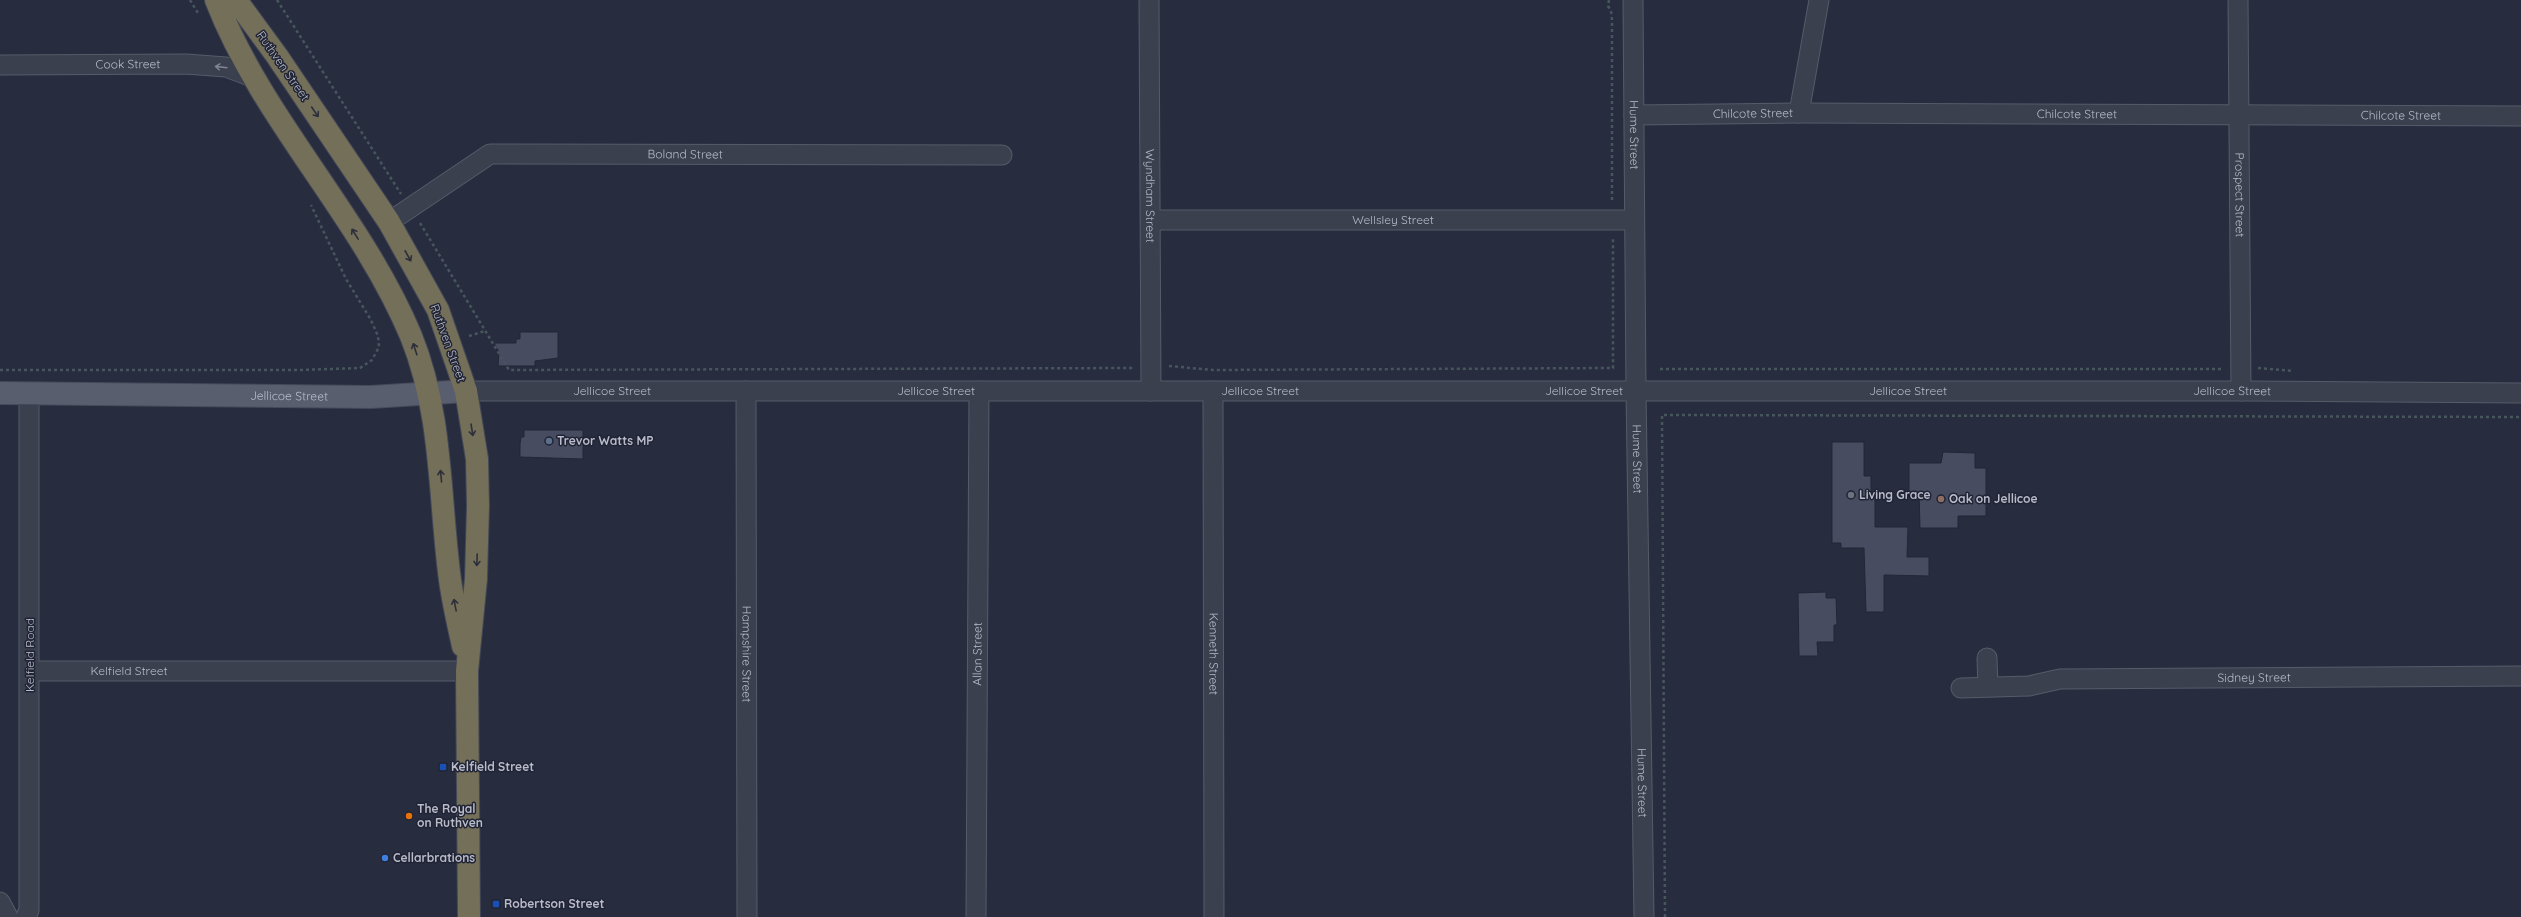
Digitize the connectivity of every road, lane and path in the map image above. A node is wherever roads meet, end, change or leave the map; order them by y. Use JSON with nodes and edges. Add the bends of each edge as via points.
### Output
{"nodes":[{"id":1,"x":190,"y":0,"type":"edge"},
{"id":2,"x":216,"y":0,"type":"edge"},
{"id":3,"x":236,"y":0,"type":"edge"},
{"id":4,"x":278,"y":0,"type":"edge"},
{"id":5,"x":1149,"y":0,"type":"edge"},
{"id":6,"x":1609,"y":0,"type":"edge"},
{"id":7,"x":1633,"y":0,"type":"edge"},
{"id":8,"x":1819,"y":0,"type":"edge"},
{"id":9,"x":2238,"y":0,"type":"edge"},
{"id":10,"x":201,"y":18,"type":"dead end"},
{"id":11,"x":0,"y":65,"type":"edge"},
{"id":12,"x":255,"y":78,"type":"junction"},
{"id":13,"x":1799,"y":113,"type":"junction"},
{"id":14,"x":1634,"y":115,"type":"junction"},
{"id":15,"x":2238,"y":115,"type":"junction"},
{"id":16,"x":2521,"y":116,"type":"edge"},
{"id":17,"x":1002,"y":155,"type":"dead end"},
{"id":18,"x":310,"y":202,"type":"dead end"},
{"id":19,"x":410,"y":207,"type":"junction"},
{"id":20,"x":1152,"y":220,"type":"junction"},
{"id":21,"x":1634,"y":220,"type":"junction"},
{"id":22,"x":1612,"y":221,"type":"junction"},
{"id":23,"x":389,"y":222,"type":"junction"},
{"id":24,"x":485,"y":331,"type":"junction"},
{"id":25,"x":469,"y":336,"type":"dead end"},
{"id":26,"x":1151,"y":366,"type":"junction"},
{"id":27,"x":1660,"y":369,"type":"dead end"},
{"id":28,"x":2240,"y":369,"type":"junction"},
{"id":29,"x":0,"y":370,"type":"edge"},
{"id":30,"x":2299,"y":372,"type":"dead end"},
{"id":31,"x":466,"y":391,"type":"junction"},
{"id":32,"x":746,"y":391,"type":"junction"},
{"id":33,"x":979,"y":391,"type":"junction"},
{"id":34,"x":1151,"y":391,"type":"junction"},
{"id":35,"x":1213,"y":391,"type":"junction"},
{"id":36,"x":1636,"y":391,"type":"junction"},
{"id":37,"x":2241,"y":391,"type":"junction"},
{"id":38,"x":0,"y":393,"type":"edge"},
{"id":39,"x":29,"y":393,"type":"junction"},
{"id":40,"x":428,"y":393,"type":"junction"},
{"id":41,"x":2521,"y":393,"type":"edge"},
{"id":42,"x":2521,"y":417,"type":"edge"},
{"id":43,"x":1987,"y":658,"type":"dead end"},
{"id":44,"x":30,"y":671,"type":"junction"},
{"id":45,"x":467,"y":671,"type":"junction"},
{"id":46,"x":2521,"y":676,"type":"edge"},
{"id":47,"x":1988,"y":687,"type":"junction"},
{"id":48,"x":1961,"y":688,"type":"dead end"},
{"id":49,"x":0,"y":902,"type":"edge"},
{"id":50,"x":8,"y":917,"type":"edge"},
{"id":51,"x":26,"y":917,"type":"edge"},
{"id":52,"x":469,"y":917,"type":"edge"},
{"id":53,"x":747,"y":917,"type":"edge"},
{"id":54,"x":976,"y":917,"type":"edge"},
{"id":55,"x":1214,"y":917,"type":"edge"},
{"id":56,"x":1644,"y":917,"type":"edge"},
{"id":57,"x":1666,"y":917,"type":"edge"}],
"edges":[{"from":1,"to":10,"type":"path"},
{"from":2,"to":12,"type":"highway","name":"Ruthven Street","via":[[224,21]]},
{"from":3,"to":23,"type":"highway","name":"Ruthven Street","one_way":true},
{"from":4,"to":19,"type":"path"},
{"from":5,"to":20,"type":"street","name":"Wyndham Street"},
{"from":6,"to":22,"type":"path","via":[[1612,20]]},
{"from":7,"to":14,"type":"street","name":"Hume Street"},
{"from":8,"to":13,"type":"street"},
{"from":9,"to":15,"type":"street","name":"Prospect Street"},
{"from":12,"to":11,"type":"street","name":"Cook Street","one_way":true,"via":[[226,67],[186,64]]},
{"from":40,"to":12,"type":"highway","name":"Ruthven Street","one_way":true,"via":[[416,348],[393,299],[357,236]]},
{"from":13,"to":14,"type":"street","name":"Chilcote Street"},
{"from":13,"to":15,"type":"street","name":"Chilcote Street"},
{"from":14,"to":21,"type":"street","name":"Hume Street"},
{"from":15,"to":16,"type":"street","name":"Chilcote Street"},
{"from":15,"to":28,"type":"street","name":"Prospect Street"},
{"from":17,"to":19,"type":"street","name":"Boland Street","via":[[490,154]]},
{"from":18,"to":29,"type":"path","via":[[346,279],[378,336],[379,347],[372,360],[360,368]]},
{"from":19,"to":23,"type":"street","name":"Boland Street"},
{"from":19,"to":24,"type":"path"},
{"from":20,"to":22,"type":"street","name":"Wellsley Street"},
{"from":20,"to":26,"type":"street","name":"Wyndham Street"},
{"from":21,"to":22,"type":"street","name":"Wellsley Street"},
{"from":21,"to":36,"type":"street","name":"Hume Street"},
{"from":22,"to":26,"type":"path","via":[[1613,368],[1213,370]]},
{"from":23,"to":31,"type":"highway","name":"Ruthven Street","one_way":true,"via":[[438,310]]},
{"from":24,"to":25,"type":"path"},
{"from":24,"to":26,"type":"path","via":[[509,370]]},
{"from":26,"to":34,"type":"street","name":"Wyndham Street"},
{"from":27,"to":28,"type":"path"},
{"from":28,"to":30,"type":"path","via":[[2271,368]]},
{"from":28,"to":37,"type":"street","name":"Prospect Street"},
{"from":31,"to":32,"type":"street","name":"Jellicoe Street"},
{"from":31,"to":40,"type":"main road","name":"Jellicoe Street"},
{"from":31,"to":45,"type":"highway","name":"Ruthven Street","one_way":true,"via":[[477,459],[478,506],[476,579]]},
{"from":32,"to":33,"type":"street","name":"Jellicoe Street"},
{"from":32,"to":53,"type":"street","name":"Hampshire Street"},
{"from":33,"to":34,"type":"street","name":"Jellicoe Street"},
{"from":33,"to":54,"type":"street","name":"Allan Street"},
{"from":34,"to":35,"type":"street","name":"Jellicoe Street"},
{"from":35,"to":36,"type":"street","name":"Jellicoe Street"},
{"from":35,"to":55,"type":"street","name":"Kenneth Street"},
{"from":36,"to":37,"type":"street","name":"Jellicoe Street"},
{"from":36,"to":56,"type":"street","name":"Hume Street"},
{"from":37,"to":41,"type":"street","name":"Jellicoe Street"},
{"from":38,"to":39,"type":"main road","name":"Jellicoe Street"},
{"from":39,"to":40,"type":"main road","name":"Jellicoe Street","via":[[371,397]]},
{"from":39,"to":44,"type":"street","name":"Kelfield Road"},
{"from":45,"to":40,"type":"highway","name":"Ruthven Street","one_way":true,"via":[[450,580],[438,443]]},
{"from":42,"to":57,"type":"path","via":[[1662,415]]},
{"from":43,"to":47,"type":"street"},
{"from":44,"to":45,"type":"street","name":"Kelfield Street"},
{"from":44,"to":51,"type":"street","name":"Kelfield Road","via":[[29,910]]},
{"from":45,"to":52,"type":"highway","name":"Ruthven Street"},
{"from":46,"to":47,"type":"street","name":"Sidney Street","via":[[2060,679],[2029,686]]},
{"from":47,"to":48,"type":"street","name":"Sidney Street"},
{"from":49,"to":50,"type":"street"}]}
